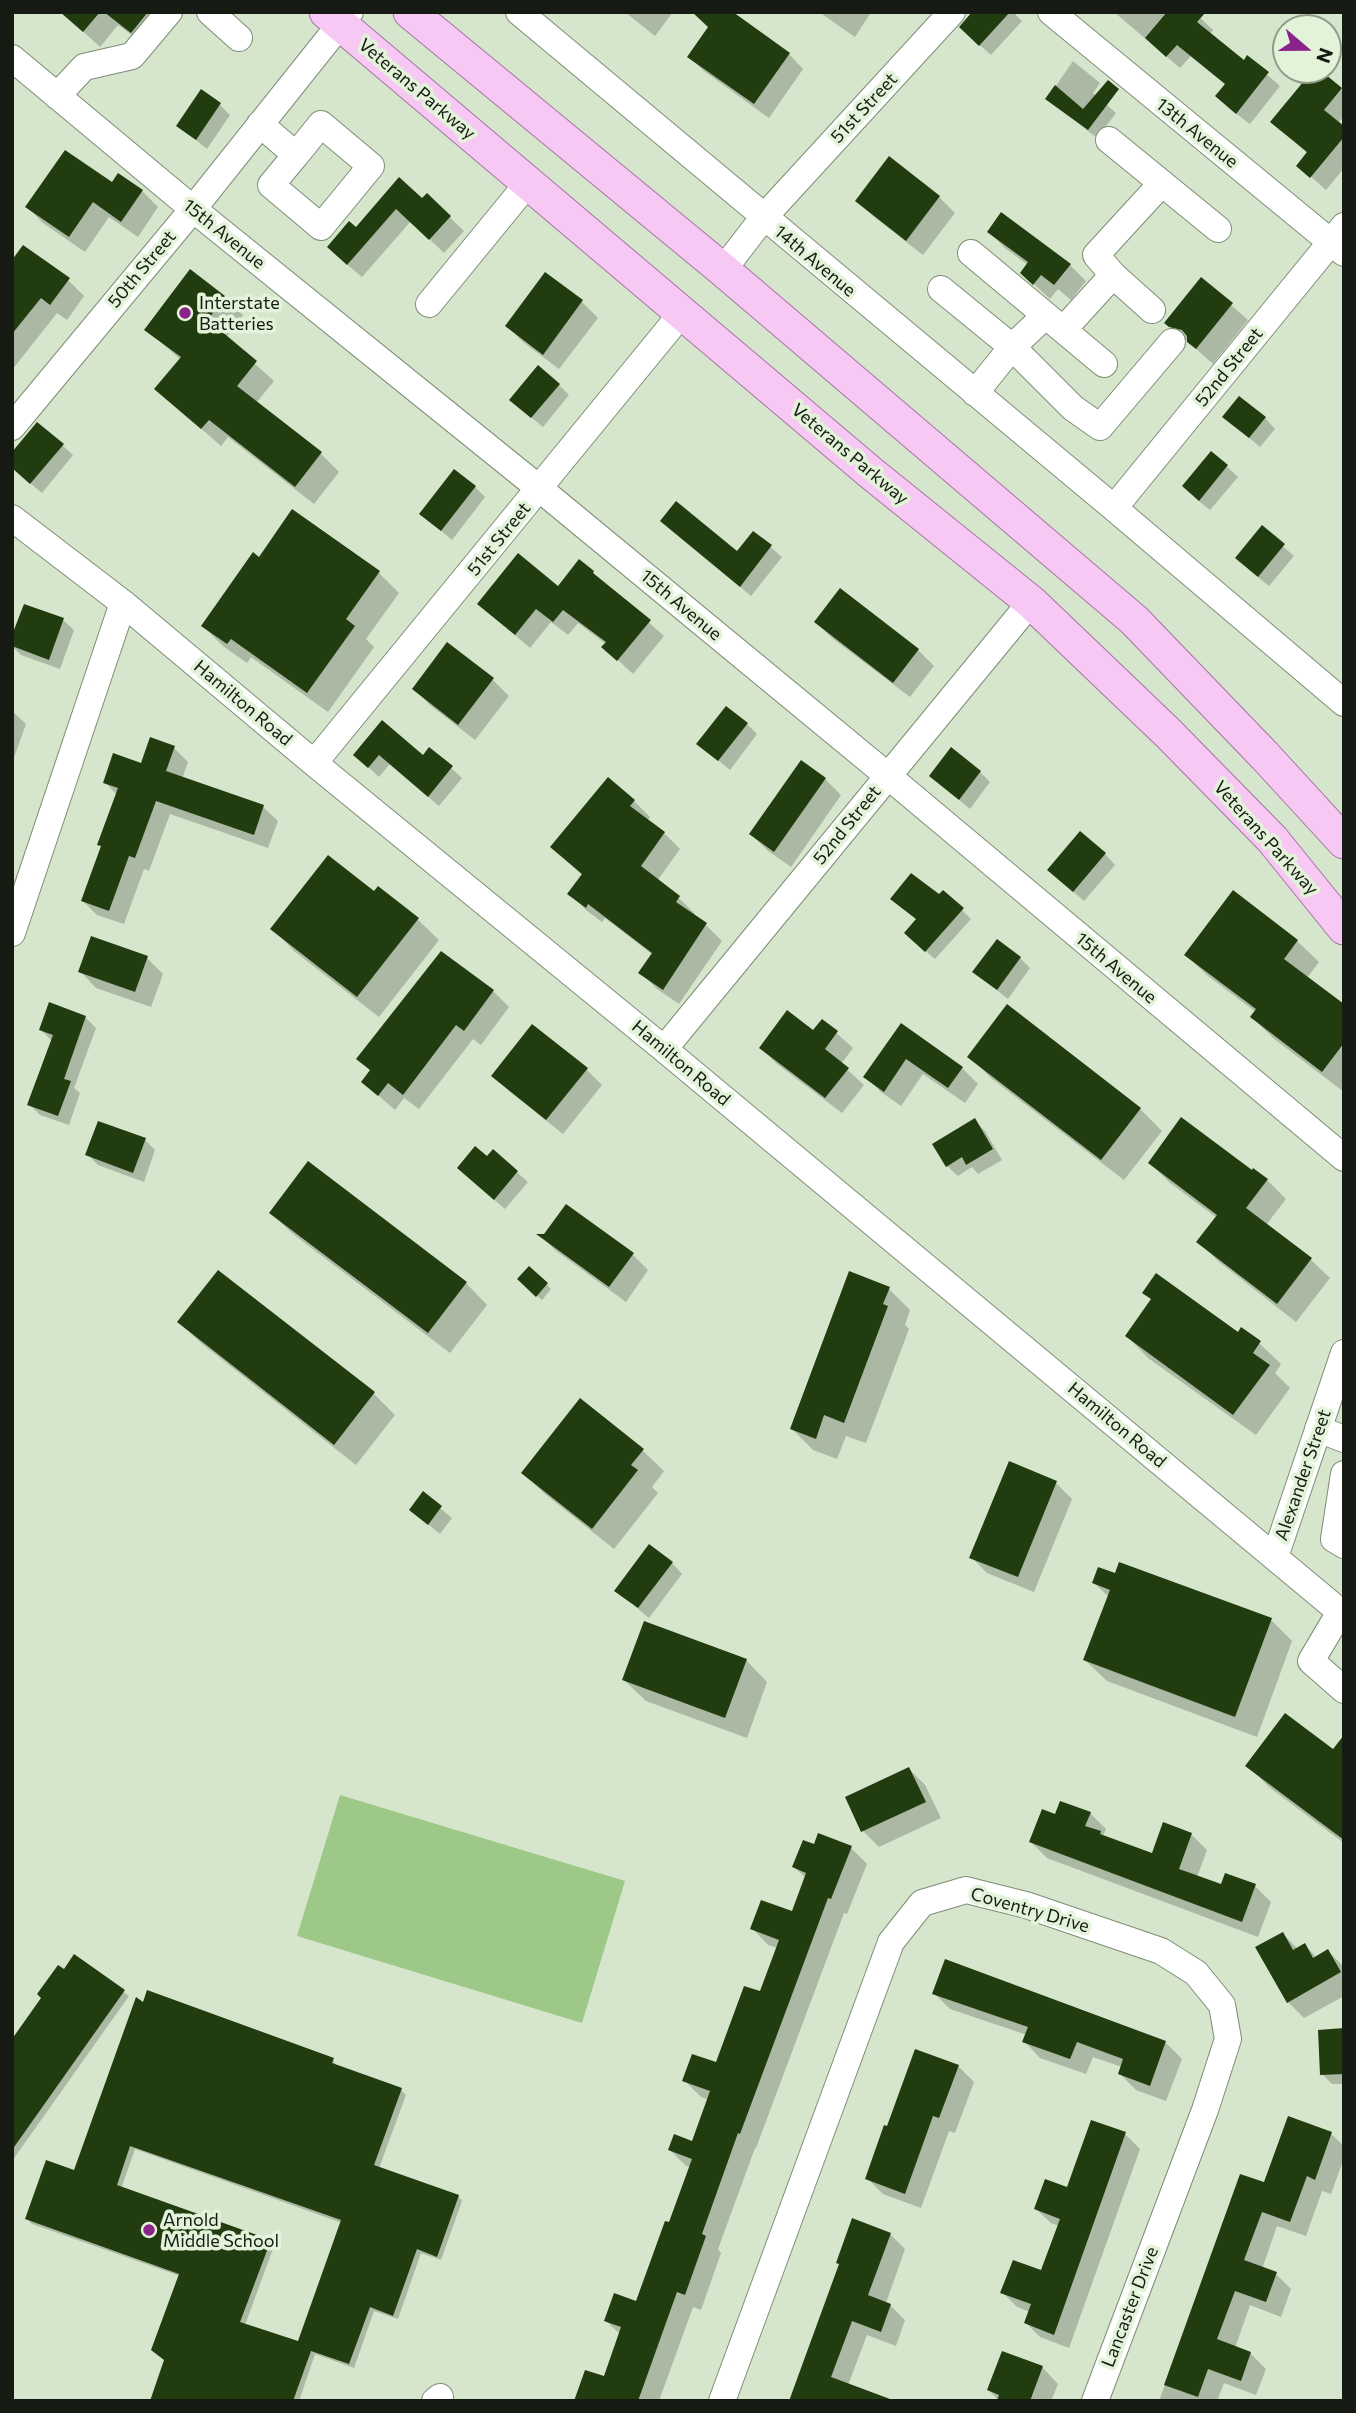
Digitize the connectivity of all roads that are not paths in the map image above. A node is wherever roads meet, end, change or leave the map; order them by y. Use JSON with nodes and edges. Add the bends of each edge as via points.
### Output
{"nodes":[{"id":1,"x":169,"y":12,"type":"edge"},
{"id":2,"x":210,"y":12,"type":"edge"},
{"id":3,"x":410,"y":12,"type":"edge"},
{"id":4,"x":519,"y":12,"type":"edge"},
{"id":5,"x":952,"y":12,"type":"edge"},
{"id":6,"x":1051,"y":12,"type":"edge"},
{"id":7,"x":339,"y":16,"type":"edge"},
{"id":8,"x":239,"y":38,"type":"dead end"},
{"id":9,"x":12,"y":58,"type":"edge"},
{"id":10,"x":57,"y":96,"type":"junction"},
{"id":11,"x":260,"y":124,"type":"junction"},
{"id":12,"x":1109,"y":140,"type":"dead end"},
{"id":13,"x":296,"y":155,"type":"dead end"},
{"id":14,"x":528,"y":183,"type":"junction"},
{"id":15,"x":1162,"y":183,"type":"junction"},
{"id":16,"x":192,"y":209,"type":"junction"},
{"id":17,"x":763,"y":218,"type":"junction"},
{"id":18,"x":1218,"y":229,"type":"dead end"},
{"id":19,"x":1339,"y":241,"type":"edge"},
{"id":20,"x":971,"y":253,"type":"dead end"},
{"id":21,"x":723,"y":270,"type":"junction"},
{"id":22,"x":1113,"y":275,"type":"junction"},
{"id":23,"x":941,"y":289,"type":"dead end"},
{"id":24,"x":429,"y":304,"type":"dead end"},
{"id":25,"x":1152,"y":310,"type":"dead end"},
{"id":26,"x":682,"y":313,"type":"junction"},
{"id":27,"x":1054,"y":323,"type":"junction"},
{"id":28,"x":1172,"y":342,"type":"dead end"},
{"id":29,"x":1012,"y":347,"type":"junction"},
{"id":30,"x":1104,"y":364,"type":"dead end"},
{"id":31,"x":975,"y":393,"type":"junction"},
{"id":32,"x":12,"y":427,"type":"edge"},
{"id":33,"x":540,"y":489,"type":"junction"},
{"id":34,"x":1114,"y":508,"type":"junction"},
{"id":35,"x":12,"y":518,"type":"edge"},
{"id":36,"x":1031,"y":602,"type":"junction"},
{"id":37,"x":123,"y":603,"type":"junction"},
{"id":38,"x":1344,"y":703,"type":"edge"},
{"id":39,"x":314,"y":763,"type":"junction"},
{"id":40,"x":888,"y":776,"type":"junction"},
{"id":41,"x":1344,"y":842,"type":"edge"},
{"id":42,"x":1344,"y":928,"type":"edge"},
{"id":43,"x":12,"y":933,"type":"edge"},
{"id":44,"x":664,"y":1049,"type":"junction"},
{"id":45,"x":1344,"y":1158,"type":"edge"},
{"id":46,"x":1344,"y":1353,"type":"edge"},
{"id":47,"x":1318,"y":1429,"type":"junction"},
{"id":48,"x":1344,"y":1439,"type":"edge"},
{"id":49,"x":1344,"y":1474,"type":"edge"},
{"id":50,"x":1344,"y":1545,"type":"edge"},
{"id":51,"x":1275,"y":1557,"type":"junction"},
{"id":52,"x":1342,"y":1613,"type":"edge"},
{"id":53,"x":1344,"y":1690,"type":"edge"},
{"id":54,"x":1165,"y":2214,"type":"joint"},
{"id":55,"x":722,"y":2401,"type":"edge"},
{"id":56,"x":1095,"y":2401,"type":"edge"}],
"edges":[{"from":1,"to":10,"type":"street","via":[[132,56],[84,67]]},
{"from":2,"to":8,"type":"street"},
{"from":3,"to":21,"type":"main road"},
{"from":4,"to":17,"type":"street","name":"14th Avenue"},
{"from":5,"to":17,"type":"street","name":"51st Street"},
{"from":6,"to":19,"type":"street","name":"13th Avenue"},
{"from":7,"to":11,"type":"street","name":"50th Street"},
{"from":7,"to":14,"type":"main road","name":"Veterans Parkway"},
{"from":9,"to":10,"type":"street","name":"15th Avenue"},
{"from":10,"to":16,"type":"street","name":"15th Avenue"},
{"from":11,"to":13,"type":"street"},
{"from":11,"to":16,"type":"street","name":"50th Street"},
{"from":12,"to":15,"type":"street"},
{"from":14,"to":24,"type":"street"},
{"from":14,"to":26,"type":"main road","name":"Veterans Parkway"},
{"from":15,"to":18,"type":"street"},
{"from":15,"to":22,"type":"street","via":[[1096,255]]},
{"from":16,"to":32,"type":"street","name":"50th Street"},
{"from":16,"to":33,"type":"street","name":"15th Avenue"},
{"from":17,"to":21,"type":"street","name":"51st Street"},
{"from":17,"to":31,"type":"street","name":"14th Avenue"},
{"from":19,"to":34,"type":"street","name":"52nd Street"},
{"from":20,"to":27,"type":"street"},
{"from":21,"to":41,"type":"main road","via":[[1134,620]]},
{"from":22,"to":25,"type":"street"},
{"from":22,"to":27,"type":"street"},
{"from":23,"to":29,"type":"street"},
{"from":26,"to":33,"type":"street","name":"51st Street"},
{"from":26,"to":36,"type":"main road","name":"Veterans Parkway"},
{"from":27,"to":29,"type":"street"},
{"from":27,"to":30,"type":"street"},
{"from":28,"to":29,"type":"street","via":[[1100,427],[1073,408]]},
{"from":29,"to":31,"type":"street"},
{"from":31,"to":34,"type":"street","name":"14th Avenue"},
{"from":33,"to":39,"type":"street","name":"51st Street"},
{"from":33,"to":40,"type":"street","name":"15th Avenue"},
{"from":34,"to":38,"type":"street"},
{"from":35,"to":37,"type":"street","name":"Hamilton Road"},
{"from":36,"to":40,"type":"street","name":"52nd Street"},
{"from":36,"to":42,"type":"main road","name":"Veterans Parkway","via":[[1272,839]]},
{"from":37,"to":39,"type":"street","name":"Hamilton Road"},
{"from":37,"to":43,"type":"street"},
{"from":39,"to":44,"type":"street","name":"Hamilton Road"},
{"from":40,"to":44,"type":"street","name":"52nd Street"},
{"from":40,"to":45,"type":"street","name":"15th Avenue"},
{"from":44,"to":51,"type":"street","name":"Hamilton Road"},
{"from":46,"to":47,"type":"street","name":"Alexander Street"},
{"from":47,"to":48,"type":"street"},
{"from":47,"to":51,"type":"street","name":"Alexander Street"},
{"from":49,"to":50,"type":"street","via":[[1334,1539]]},
{"from":51,"to":52,"type":"street","name":"Hamilton Road"},
{"from":52,"to":53,"type":"street","via":[[1311,1661]]},
{"from":54,"to":55,"type":"street","name":"Coventry Drive","via":[[1228,2039],[1222,2005],[1196,1973],[1161,1951],[1127,1938],[966,1890],[922,1903],[891,1942]]},
{"from":54,"to":56,"type":"street","name":"Lancaster Drive"}]}
